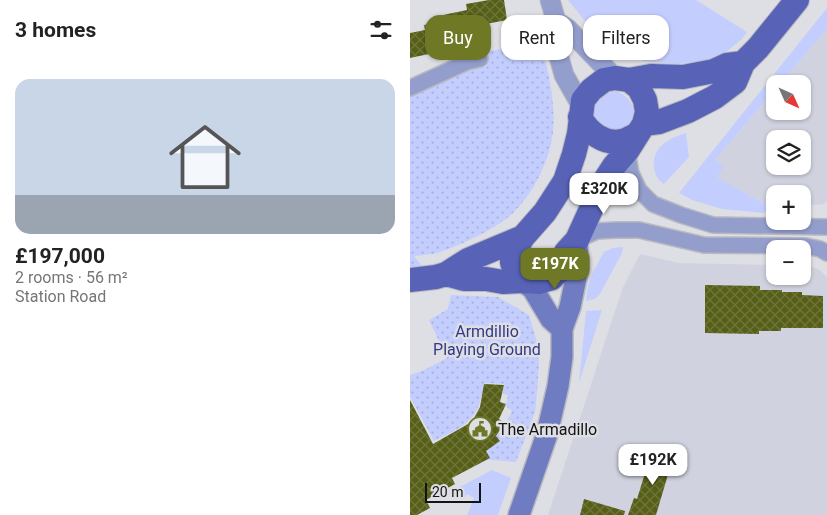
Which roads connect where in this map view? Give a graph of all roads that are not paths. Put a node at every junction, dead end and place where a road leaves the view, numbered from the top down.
1 (550, 0) edge
2 (797, 0) edge
3 (554, 15) edge
4 (573, 34) edge
5 (476, 60) edge
6 (560, 60) edge
7 (742, 63) junction
8 (622, 79) junction
9 (410, 88) edge
10 (581, 112) junction
11 (636, 136) junction
12 (827, 227) edge
13 (523, 237) junction
14 (577, 240) junction
15 (827, 253) edge
16 (446, 274) junction
17 (410, 280) edge
18 (523, 281) junction
19 (562, 329) junction
20 (519, 515) edge

1 - 3 street
2 - 7 main road
4 - 8 street
5 - 9 street
6 - 10 street
7 - 8 main road
7 - 11 main road
8 - 10 main road
8 - 11 main road
10 - 11 main road
10 - 13 main road
11 - 12 street
11 - 14 main road
13 - 16 main road
13 - 18 main road
14 - 15 street
14 - 18 main road
14 - 19 main road
16 - 17 main road
16 - 18 main road
18 - 19 main road
19 - 20 main road

